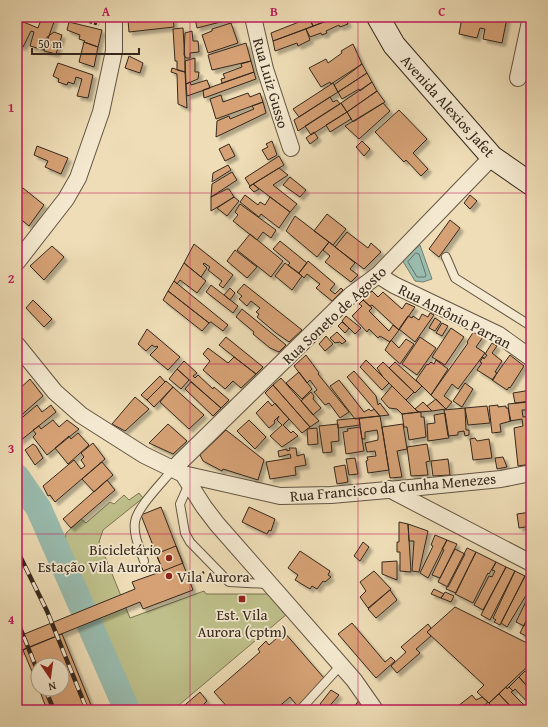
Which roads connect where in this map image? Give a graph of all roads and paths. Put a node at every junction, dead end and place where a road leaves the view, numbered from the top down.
1 (75, 17) edge
2 (253, 17) edge
3 (378, 17) edge
4 (531, 17) edge
5 (114, 24) edge
6 (518, 78) dead end
7 (290, 148) dead end
8 (492, 157) junction
9 (531, 184) edge
10 (446, 257) dead end
11 (17, 262) edge
12 (378, 275) junction
13 (531, 326) edge
14 (17, 345) edge
15 (531, 358) edge
16 (531, 473) edge
17 (182, 476) junction
18 (388, 489) junction
19 (144, 561) dead end
20 (531, 563) edge
21 (213, 566) junction
22 (190, 581) dead end
23 (270, 584) junction
24 (341, 665) junction
25 (300, 710) edge
26 (375, 710) edge

1 - 5 path
2 - 7 street, Rua Luiz Gusso
3 - 8 main road, Avenida Alexios Jafet
4 - 6 street
5 - 11 street
8 - 9 main road, Avenida Alexios Jafet
8 - 12 street, Rua Soneto de Agosto
10 - 13 lane
12 - 15 street, Rua Antônio Parran
12 - 17 street, Rua Soneto de Agosto
14 - 17 street, Rua Francisco da Cunha Menezes
16 - 18 street, Rua Francisco da Cunha Menezes
17 - 18 street, Rua Francisco da Cunha Menezes
17 - 19 lane
17 - 21 lane
17 - 23 street
18 - 20 street
21 - 22 path
21 - 23 lane
23 - 24 street
24 - 25 lane
24 - 26 street

